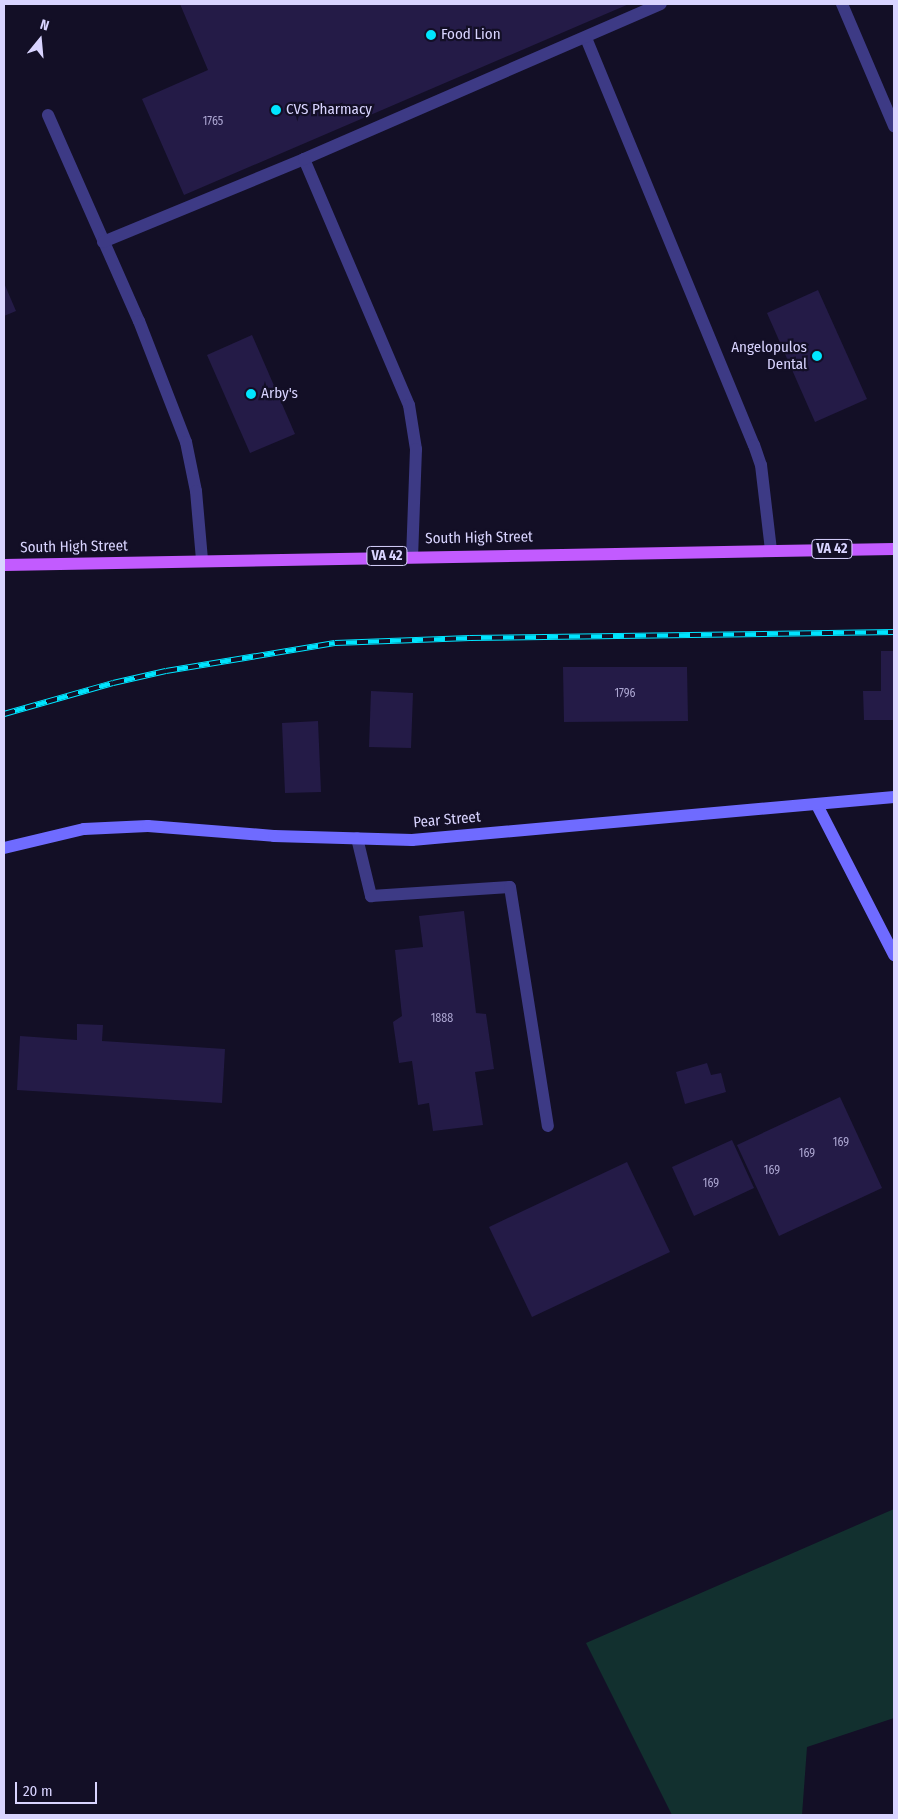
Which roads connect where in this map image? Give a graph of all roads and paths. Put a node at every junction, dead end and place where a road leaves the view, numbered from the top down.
1 (661, 4) edge
2 (842, 4) edge
3 (586, 38) junction
4 (48, 115) dead end
5 (894, 126) edge
6 (304, 159) junction
7 (104, 242) junction
8 (894, 549) edge
9 (771, 550) junction
10 (412, 556) junction
11 (202, 560) junction
12 (4, 565) edge
13 (894, 797) edge
14 (817, 805) junction
15 (357, 838) junction
16 (4, 848) edge
17 (894, 955) edge
18 (548, 1126) dead end

1 - 3 street
2 - 5 street
3 - 6 street
3 - 9 street
4 - 7 street
6 - 7 street
6 - 10 street
7 - 11 street
8 - 9 main road, South High Street / VA 42
9 - 10 main road, South High Street / VA 42
10 - 11 main road, South High Street / VA 42
11 - 12 main road, South High Street / VA 42
13 - 14 street, Pear Street
14 - 15 street, Pear Street
14 - 17 street
15 - 16 street, Pear Street
15 - 18 street

